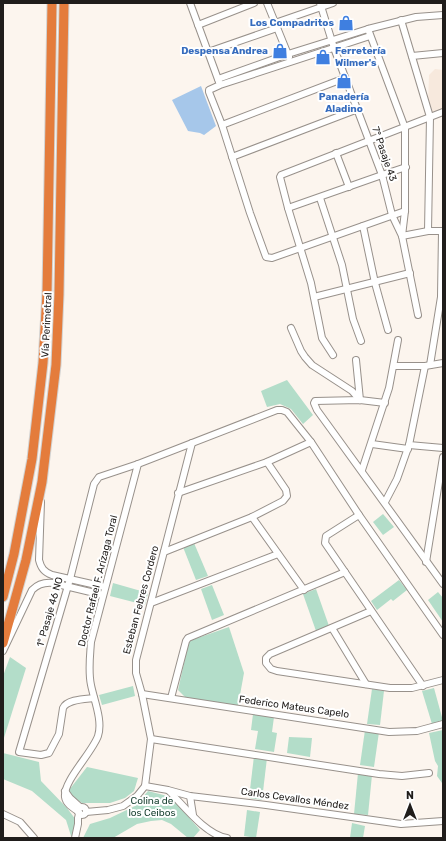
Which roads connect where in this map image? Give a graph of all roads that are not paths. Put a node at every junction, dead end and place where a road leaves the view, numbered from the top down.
1 (52, 3) edge
2 (64, 3) edge
3 (190, 3) edge
4 (254, 3) edge
5 (267, 3) edge
6 (333, 3) edge
7 (321, 5) edge
8 (443, 15) edge
9 (401, 20) junction
10 (198, 25) junction
11 (276, 25) junction
12 (368, 29) junction
13 (370, 36) junction
14 (332, 40) junction
15 (334, 48) junction
16 (208, 52) junction
17 (443, 53) edge
18 (288, 54) junction
19 (412, 56) junction
20 (291, 62) junction
21 (345, 78) junction
22 (218, 79) junction
23 (220, 85) junction
24 (358, 109) junction
25 (443, 112) edge
26 (430, 117) junction
27 (222, 124) junction
28 (405, 128) junction
29 (370, 140) junction
30 (336, 153) junction
31 (232, 157) junction
32 (406, 167) junction
33 (382, 175) junction
34 (350, 187) junction
35 (320, 198) junction
36 (288, 208) junction
37 (406, 211) junction
38 (392, 215) junction
39 (363, 226) junction
40 (428, 231) junction
41 (443, 231) edge
42 (402, 236) junction
43 (333, 237) junction
44 (300, 248) junction
45 (410, 273) junction
46 (375, 283) junction
47 (347, 289) junction
48 (314, 297) junction
49 (418, 315) dead end
50 (291, 328) dead end
51 (388, 330) dead end
52 (398, 340) dead end
53 (361, 341) dead end
54 (333, 355) dead end
55 (356, 360) dead end
56 (443, 363) edge
57 (394, 366) junction
58 (427, 366) junction
59 (360, 400) junction
60 (385, 403) junction
61 (310, 442) junction
62 (192, 443) junction
63 (372, 444) junction
64 (408, 447) junction
65 (443, 448) edge
66 (443, 457) edge
67 (267, 462) junction
68 (138, 464) junction
69 (362, 470) junction
70 (42, 482) junction
71 (178, 493) junction
72 (385, 502) junction
73 (359, 515) junction
74 (252, 517) junction
75 (164, 552) junction
76 (278, 554) junction
77 (426, 562) junction
78 (40, 565) junction
79 (345, 572) junction
80 (70, 579) junction
81 (443, 584) edge
82 (37, 585) junction
83 (68, 586) junction
84 (105, 587) junction
85 (304, 590) junction
86 (103, 595) junction
87 (3, 597) edge
88 (151, 603) junction
89 (371, 611) junction
90 (332, 628) junction
91 (443, 634) edge
92 (3, 642) edge
93 (3, 651) edge
94 (443, 680) edge
95 (366, 684) junction
96 (423, 686) junction
97 (142, 694) junction
98 (94, 698) junction
99 (171, 698) junction
100 (443, 724) edge
101 (152, 739) junction
102 (429, 773) dead end
103 (145, 786) junction
104 (168, 790) junction
105 (190, 796) junction
106 (82, 812) junction
107 (3, 814) edge
108 (194, 815) junction
109 (443, 821) edge
110 (34, 838) edge
111 (75, 838) edge
112 (228, 838) edge

1 - 87 highway, Vía Perimetral
2 - 70 highway, Vía Perimetral
3 - 10 street
4 - 10 street
5 - 11 street
6 - 7 street
7 - 11 street
7 - 14 street, 7° Pasaje 43
8 - 9 street
9 - 12 street
9 - 19 street
10 - 16 street
11 - 16 street
11 - 18 street
12 - 13 street
12 - 14 street
13 - 15 street
13 - 28 street
14 - 15 street, 7° Pasaje 43
14 - 18 street
15 - 20 street
15 - 21 street, 7° Pasaje 43
16 - 22 street
17 - 19 street
18 - 20 street
18 - 22 street
19 - 26 street
20 - 23 street
21 - 24 street, 7° Pasaje 43
21 - 27 street
22 - 23 street
23 - 27 street
24 - 29 street, 7° Pasaje 43
24 - 31 street
25 - 26 street
26 - 28 street
26 - 40 street
27 - 31 street
28 - 29 street
28 - 32 street
29 - 30 street
29 - 33 street, 7° Pasaje 43
30 - 34 street
30 - 36 street
31 - 44 street
32 - 33 street
32 - 37 street
33 - 34 street
33 - 38 street, 7° Pasaje 43
34 - 35 street
35 - 36 street
35 - 43 street
36 - 44 street
37 - 38 street
37 - 42 street
38 - 39 street
38 - 42 street, 7° Pasaje 43
39 - 43 street
39 - 46 street
40 - 41 street
40 - 42 street
41 - 58 street
42 - 45 street, 7° Pasaje 43
43 - 44 street
43 - 47 street
44 - 48 street
45 - 46 street
45 - 49 street, 7° Pasaje 43
46 - 47 street
46 - 51 street
47 - 48 street
47 - 53 street
48 - 54 street
50 - 59 street
52 - 57 street
55 - 59 street
56 - 58 street
57 - 58 street
57 - 60 street
58 - 64 street
59 - 60 street
59 - 69 street
60 - 63 street
61 - 62 street
61 - 67 street
61 - 73 street
62 - 68 street
62 - 71 street, Esteban Febres Cordero
63 - 64 street
63 - 69 street
64 - 65 street
64 - 72 street
66 - 77 street
67 - 71 street
67 - 74 street
68 - 80 street, 1° Pasaje 46 NO
68 - 84 street, Doctor Rafael F. Arízaga Toral
69 - 72 street
70 - 78 street
70 - 92 highway, Vía Perimetral
71 - 75 street, Esteban Febres Cordero
72 - 77 street
73 - 79 street
73 - 91 street
74 - 75 street
74 - 76 street
75 - 88 street, Esteban Febres Cordero
76 - 85 street
76 - 88 street
77 - 81 street
78 - 80 street
78 - 82 street
79 - 85 street
79 - 89 street
80 - 83 street, 1° Pasaje 46 NO
80 - 84 street
82 - 83 street
82 - 93 street
83 - 86 street
83 - 98 street, 1° Pasaje 46 NO
84 - 86 street, Doctor Rafael F. Arízaga Toral
85 - 99 street
86 - 98 street, Doctor Rafael F. Arízaga Toral
88 - 97 street, Esteban Febres Cordero
89 - 90 street
89 - 96 street
90 - 95 street
90 - 95 street
94 - 96 street
95 - 96 street
97 - 99 street, Federico Mateus Capelo
97 - 101 street, Esteban Febres Cordero
98 - 106 street, Doctor Rafael F. Arízaga Toral
99 - 100 street, Federico Mateus Capelo
101 - 102 street
101 - 103 street, Esteban Febres Cordero
103 - 104 street, Carlos Cevallos Méndez
103 - 106 street
104 - 105 street, Carlos Cevallos Méndez
104 - 108 street
105 - 108 street
105 - 109 street, Carlos Cevallos Méndez
106 - 111 street
107 - 110 street
108 - 112 street

